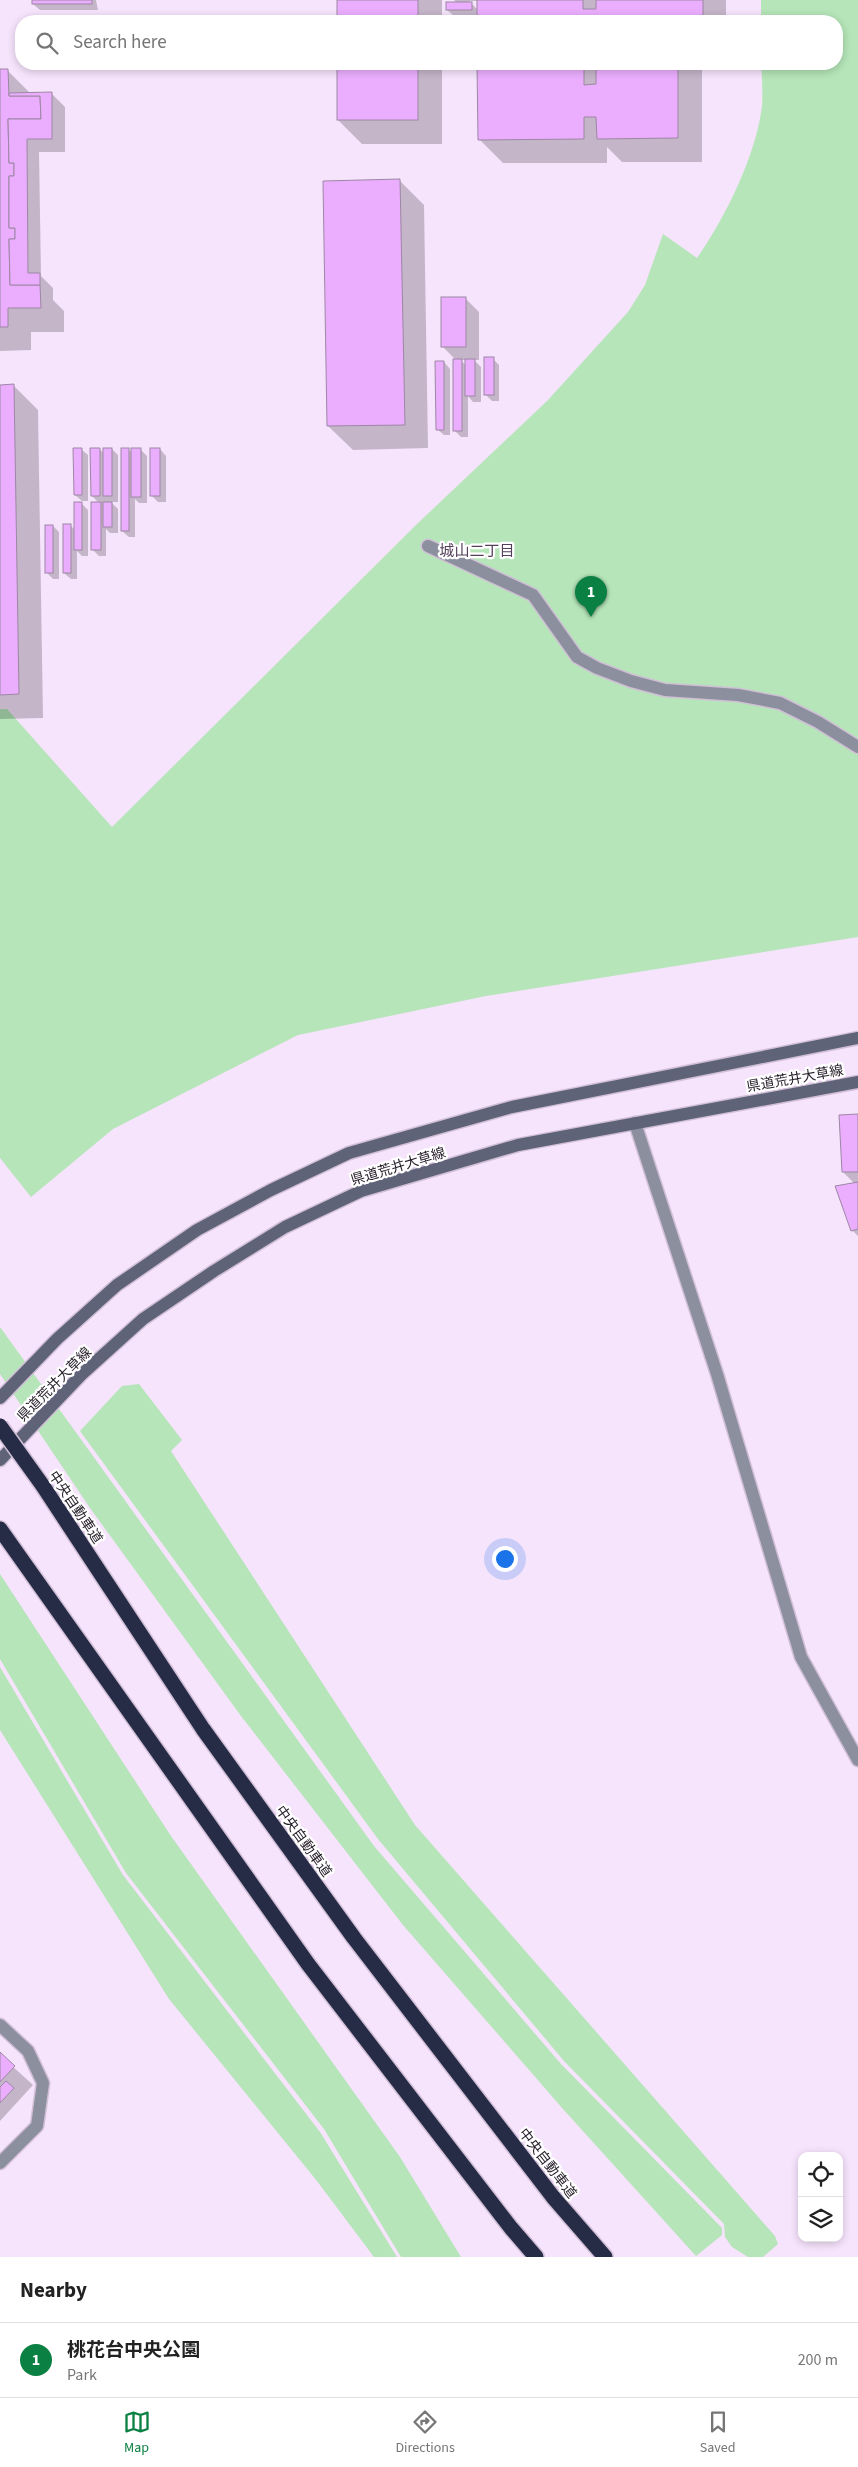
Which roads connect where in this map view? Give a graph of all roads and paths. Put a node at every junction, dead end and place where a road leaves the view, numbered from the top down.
1 (428, 546) dead end
2 (858, 747) edge
3 (858, 1038) edge
4 (858, 1082) edge
5 (635, 1123) junction
6 (0, 1398) edge
7 (0, 1426) edge
8 (0, 1460) edge
9 (0, 1529) edge
10 (858, 1760) edge
11 (0, 2024) edge
12 (0, 2163) edge
13 (536, 2257) edge
14 (605, 2257) edge

1 - 2 street
3 - 6 main road, 県道荒井大草線
4 - 5 main road, 県道荒井大草線
5 - 8 main road, 県道荒井大草線
5 - 10 street
7 - 14 highway, 中央自動車道, bridge
9 - 13 highway
11 - 12 street

